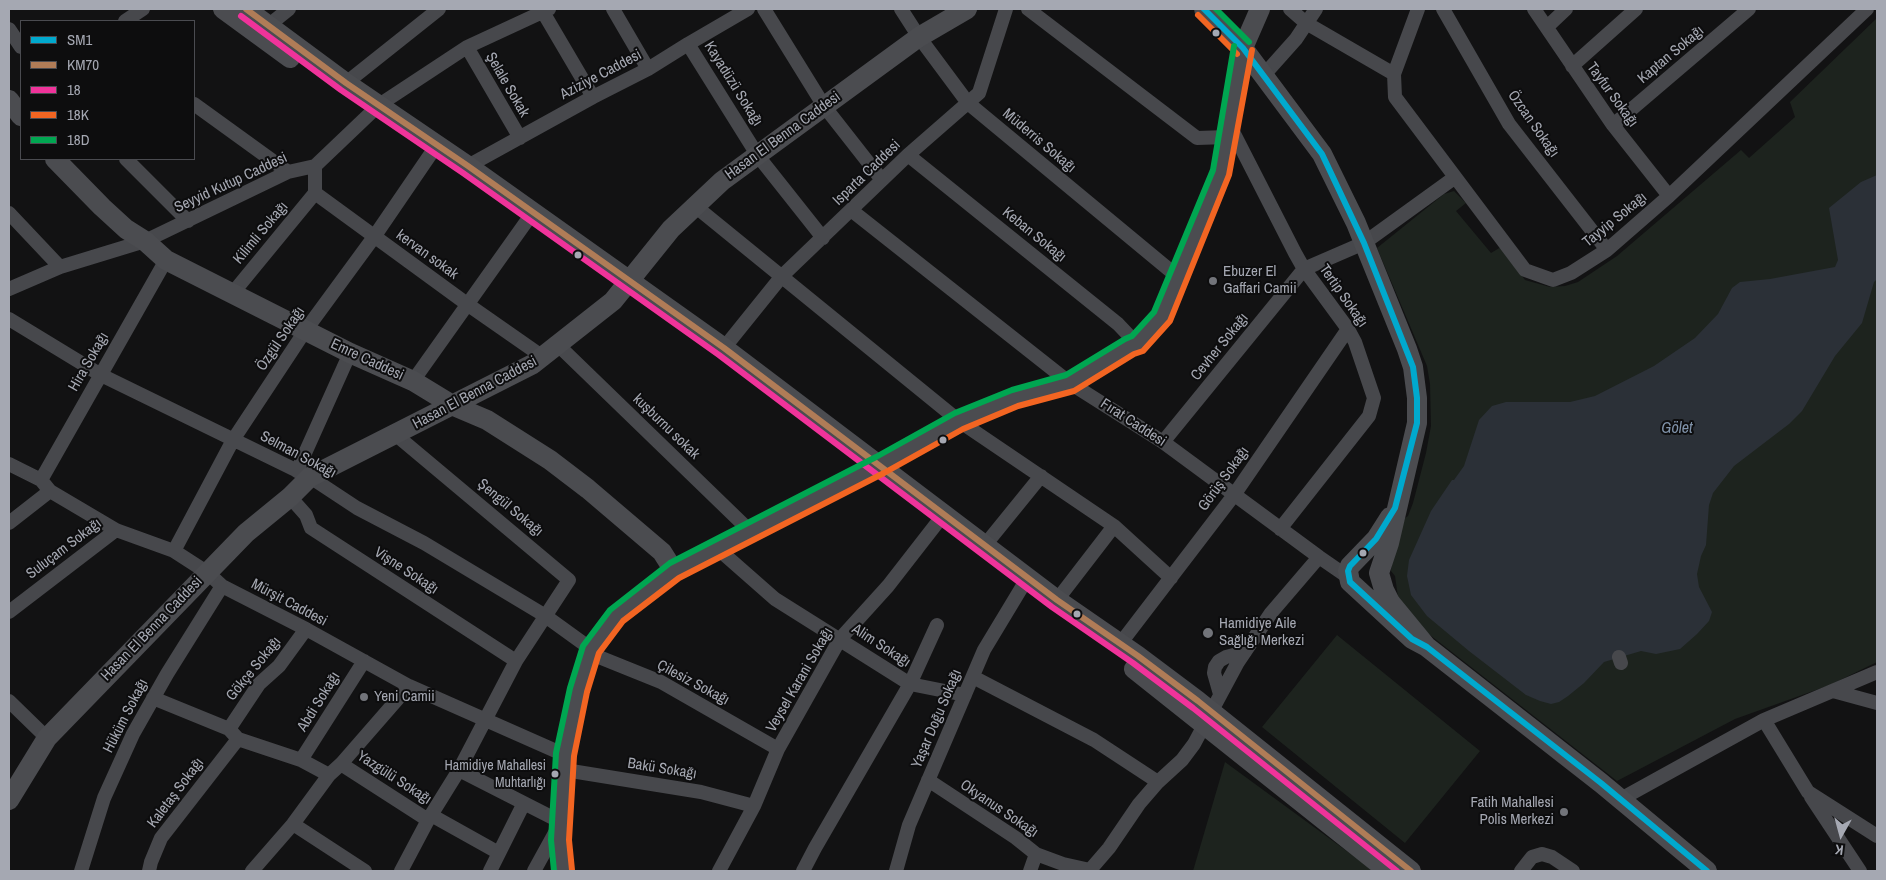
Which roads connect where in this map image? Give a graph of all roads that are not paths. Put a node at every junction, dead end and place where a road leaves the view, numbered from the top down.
1 (143, 9) edge
2 (223, 9) edge
3 (246, 9) edge
4 (289, 9) edge
5 (439, 9) edge
6 (613, 9) edge
7 (748, 9) edge
8 (764, 9) edge
9 (901, 9) edge
10 (968, 9) edge
11 (1006, 9) edge
12 (1028, 9) edge
13 (1204, 9) edge
14 (1260, 9) edge
15 (1290, 9) edge
16 (1316, 9) edge
17 (1418, 9) edge
18 (1443, 9) edge
19 (1534, 9) edge
20 (1566, 9) edge
21 (1636, 9) edge
22 (1867, 9) edge
23 (546, 10) edge
24 (1740, 12) edge
25 (126, 20) edge
26 (1306, 23) junction
27 (269, 25) junction
28 (1547, 27) junction
29 (9, 29) edge
30 (919, 37) junction
31 (688, 44) junction
32 (20, 46) edge
33 (467, 47) junction
34 (1243, 48) junction
35 (1572, 66) junction
36 (648, 69) junction
37 (1394, 74) junction
38 (1263, 76) junction
39 (346, 82) junction
40 (593, 97) junction
41 (9, 100) edge
42 (968, 103) junction
43 (195, 105) edge
44 (824, 106) junction
45 (375, 109) junction
46 (20, 115) edge
47 (1613, 125) junction
48 (1228, 131) junction
49 (520, 138) junction
50 (908, 154) junction
51 (430, 155) junction
52 (758, 156) junction
53 (57, 160) edge
54 (127, 160) edge
55 (314, 166) junction
56 (468, 166) junction
57 (288, 172) junction
58 (1454, 178) junction
59 (882, 180) junction
60 (315, 193) junction
61 (1669, 196) junction
62 (695, 206) junction
63 (852, 210) junction
64 (9, 213) edge
65 (188, 220) junction
66 (526, 222) junction
67 (374, 237) junction
68 (823, 238) junction
69 (145, 241) junction
70 (1364, 242) junction
71 (1608, 250) junction
72 (166, 260) junction
73 (60, 267) junction
74 (1304, 269) junction
75 (782, 276) junction
76 (1178, 277) junction
77 (626, 286) junction
78 (9, 290) edge
79 (232, 294) junction
80 (467, 304) junction
81 (9, 319) edge
82 (1348, 330) junction
83 (305, 331) junction
84 (1137, 344) junction
85 (724, 348) junction
86 (551, 351) junction
87 (350, 353) junction
88 (101, 375) junction
89 (413, 381) junction
90 (1070, 383) junction
91 (454, 406) junction
92 (959, 420) junction
93 (396, 435) junction
94 (233, 440) junction
95 (1163, 442) junction
96 (9, 464) edge
97 (874, 468) junction
98 (304, 474) junction
99 (1041, 476) junction
100 (41, 480) junction
101 (50, 491) junction
102 (1234, 495) junction
103 (290, 497) junction
104 (1396, 508) junction
105 (9, 523) edge
106 (937, 523) junction
107 (1114, 526) junction
108 (1280, 528) junction
109 (116, 530) junction
110 (750, 531) junction
111 (985, 545) junction
112 (717, 548) junction
113 (174, 551) junction
114 (1319, 558) junction
115 (674, 571) junction
116 (1379, 573) junction
117 (1352, 575) junction
118 (1171, 578) junction
119 (215, 579) junction
120 (1022, 587) junction
121 (1057, 600) junction
122 (9, 612) edge
123 (544, 616) junction
124 (937, 625) dead end
125 (306, 629) junction
126 (840, 639) junction
127 (1120, 644) junction
128 (1427, 647) junction
129 (590, 651) junction
130 (364, 661) junction
131 (516, 661) junction
132 (1877, 672) edge
133 (972, 677) junction
134 (1156, 678) junction
135 (910, 684) junction
136 (408, 686) junction
137 (1833, 691) junction
138 (965, 695) junction
139 (153, 698) junction
140 (9, 701) edge
141 (1877, 702) edge
142 (484, 720) junction
143 (1764, 720) junction
144 (233, 734) junction
145 (48, 738) junction
146 (778, 749) junction
147 (301, 760) junction
148 (565, 762) junction
149 (342, 764) junction
150 (459, 770) junction
151 (329, 775) junction
152 (928, 780) junction
153 (1158, 782) junction
154 (1808, 792) junction
155 (1621, 799) junction
156 (9, 800) edge
157 (524, 803) junction
158 (754, 806) junction
159 (430, 817) junction
160 (562, 822) junction
161 (293, 824) junction
162 (1877, 836) edge
163 (499, 853) junction
164 (1036, 854) junction
165 (80, 871) edge
166 (149, 871) edge
167 (252, 871) edge
168 (365, 871) edge
169 (401, 871) edge
170 (490, 871) edge
171 (534, 871) edge
172 (562, 871) edge
173 (719, 871) edge
174 (803, 871) edge
175 (896, 871) edge
176 (1030, 871) edge
177 (1388, 871) edge
178 (1411, 871) edge
179 (1521, 871) edge
180 (1573, 871) edge
181 (1707, 871) edge
182 (1860, 871) edge

1 - 25 street
2 - 45 street
3 - 27 street
4 - 27 street
5 - 39 street
6 - 36 street
7 - 31 street, Aziziye Caddesi
8 - 44 street
9 - 30 street, Müderris Sokağı
10 - 30 street, Hasan El Benna Caddesi
11 - 42 street, Isparta Caddesi
12 - 48 street
13 - 34 street
14 - 34 street
15 - 26 street
16 - 26 street
17 - 37 street
18 - 71 street, Özcan Sokağı
19 - 28 street, Tayfur Sokağı
20 - 28 street
21 - 35 street
22 - 61 street, Tayyip Sokağı
23 - 33 street
23 - 40 street
24 - 47 street, Kaptan Sokağı
26 - 37 street
26 - 38 street
27 - 39 street
28 - 35 street, Tayfur Sokağı
29 - 32 street
30 - 42 street, Müderris Sokağı
30 - 44 street, Hasan El Benna Caddesi
31 - 36 street, Aziziye Caddesi
31 - 52 street, Kayadüzü Sokağı
33 - 45 street
33 - 49 street, Şelale Sokak
34 - 38 street
34 - 48 street
35 - 47 street, Tayfur Sokağı
36 - 40 street, Aziziye Caddesi
37 - 58 street, Tayyip Sokağı
38 - 70 street
39 - 45 street
40 - 49 street, Aziziye Caddesi
41 - 46 street
42 - 50 street, Isparta Caddesi
42 - 76 street, Müderris Sokağı
43 - 57 street
44 - 52 street, Hasan El Benna Caddesi
44 - 59 street
45 - 51 street
45 - 55 street
45 - 56 street
47 - 61 street, Tayfur Sokağı
48 - 74 street, Tertip Sokağı
48 - 76 street
49 - 56 street, Aziziye Caddesi
50 - 59 street, Isparta Caddesi
50 - 84 street, Keban Sokağı
51 - 66 street
51 - 67 street, Özgül Sokağı
52 - 62 street, Hasan El Benna Caddesi
52 - 68 street, Kayadüzü Sokağı
53 - 69 street, Emre Caddesi
54 - 65 street
55 - 57 street, Seyyid Kutup Caddesi
55 - 60 street
56 - 77 street
57 - 65 street, Seyyid Kutup Caddesi
58 - 70 street, Cevher Sokağı
58 - 71 street, Tayyip Sokağı
59 - 63 street, Isparta Caddesi
60 - 67 street, kervan sokak
60 - 79 street, Kilimli Sokağı
61 - 71 street, Tayyip Sokağı
62 - 75 street
62 - 77 street, Hasan El Benna Caddesi
63 - 68 street, Isparta Caddesi
63 - 90 street, Fırat Caddesi
64 - 73 street
65 - 69 street, Seyyid Kutup Caddesi
66 - 77 street
66 - 80 street
67 - 80 street, kervan sokak
67 - 83 street, Özgül Sokağı
68 - 75 street, Isparta Caddesi
69 - 72 street, Emre Caddesi
69 - 73 street, Seyyid Kutup Caddesi
70 - 74 street, Cevher Sokağı
70 - 104 street
72 - 79 street, Emre Caddesi
72 - 88 street, Hira Sokağı
73 - 78 street, Seyyid Kutup Caddesi
74 - 82 street, Tertip Sokağı
74 - 95 street, Cevher Sokağı
75 - 85 street, Isparta Caddesi
75 - 92 street
76 - 84 street
77 - 85 street
77 - 86 street, Hasan El Benna Caddesi
77 - 97 street
79 - 83 street, Emre Caddesi
80 - 86 street, kervan sokak
80 - 89 street
81 - 88 street, Selman Sokağı
82 - 102 street, Görüş Sokağı
82 - 108 street, Tertip Sokağı
83 - 87 street, Emre Caddesi
83 - 94 street, Özgül Sokağı
84 - 90 street
85 - 97 street
86 - 91 street, Hasan El Benna Caddesi
86 - 110 street, kuşburnu sokak
87 - 89 street, Emre Caddesi
87 - 98 street
88 - 94 street, Selman Sokağı
88 - 100 street, Hira Sokağı
89 - 91 street, Emre Caddesi
90 - 92 street
90 - 95 street, Fırat Caddesi
91 - 93 street, Hasan El Benna Caddesi
91 - 115 street, Emre Caddesi
92 - 97 street
92 - 99 street
93 - 98 street, Hasan El Benna Caddesi
93 - 123 street, Şengül Sokağı
94 - 98 street, Selman Sokağı
94 - 113 street, Özgül Sokağı
95 - 102 street, Fırat Caddesi
96 - 100 street, Mürşit Caddesi
97 - 106 street
97 - 110 street
97 - 111 street
98 - 103 street, Hasan El Benna Caddesi
98 - 123 street, Selman Sokağı
99 - 107 street
99 - 111 street
100 - 101 street, Mürşit Caddesi
101 - 105 street
101 - 109 street, Mürşit Caddesi
102 - 108 street, Fırat Caddesi
102 - 118 street, Görüş Sokağı
103 - 119 street, Hasan El Benna Caddesi
103 - 131 street, Vişne Sokağı
104 - 116 street
104 - 117 street
106 - 120 street
106 - 126 street, Veysel Karani Sokağı
107 - 118 street
107 - 121 street
108 - 114 street, Fırat Caddesi
109 - 113 street, Mürşit Caddesi
109 - 122 street, Suluçam Sokağı
110 - 112 street
111 - 121 street
112 - 115 street
112 - 126 street, Alim Sokağı
113 - 119 street, Mürşit Caddesi
114 - 117 street, Fırat Caddesi
114 - 153 street
115 - 129 street
116 - 117 street
116 - 128 street
117 - 128 street
118 - 127 street, Görüş Sokağı
119 - 125 street, Mürşit Caddesi
119 - 139 street, Hüküm Sokağı
119 - 145 street, Hasan El Benna Caddesi
120 - 133 street, Yaşar Doğu Sokağı
120 - 134 street
121 - 127 street
123 - 129 street, Selman Sokağı
123 - 131 street
124 - 135 street
125 - 130 street, Mürşit Caddesi
125 - 144 street, Gökçe Sokağı
126 - 135 street, Alim Sokağı
126 - 146 street, Veysel Karani Sokağı
127 - 134 street
128 - 155 street
129 - 146 street, Çilesiz Sokağı
129 - 148 street
130 - 136 street, Mürşit Caddesi
130 - 147 street, Abdi Sokağı
131 - 142 street
132 - 137 street
133 - 138 street, Yaşar Doğu Sokağı
133 - 153 street
134 - 177 street
134 - 178 street
135 - 138 street, Alim Sokağı
135 - 174 street
136 - 142 street, Mürşit Caddesi
136 - 149 street
137 - 141 street
137 - 143 street
138 - 152 street, Yaşar Doğu Sokağı
139 - 144 street
139 - 165 street, Hüküm Sokağı
140 - 145 street
142 - 148 street, Mürşit Caddesi
142 - 150 street
143 - 154 street
143 - 155 street
144 - 147 street
144 - 166 street, Kaletaş Sokağı
145 - 156 street, Hasan El Benna Caddesi
146 - 158 street, Veysel Karani Sokağı
147 - 151 street
148 - 158 street, Bakü Sokağı
148 - 160 street
149 - 151 street
149 - 159 street, Yazgülü Sokağı
150 - 157 street
150 - 159 street
151 - 161 street
152 - 164 street, Okyanus Sokağı
152 - 175 street, Yaşar Doğu Sokağı
153 - 164 street
154 - 162 street
154 - 182 street
155 - 181 street
157 - 160 street
157 - 163 street
158 - 173 street, Veysel Karani Sokağı
159 - 163 street, Yazgülü Sokağı
159 - 169 street
160 - 171 street
160 - 172 street
161 - 167 street
161 - 168 street
163 - 170 street
164 - 176 street, Okyanus Sokağı
179 - 180 street

